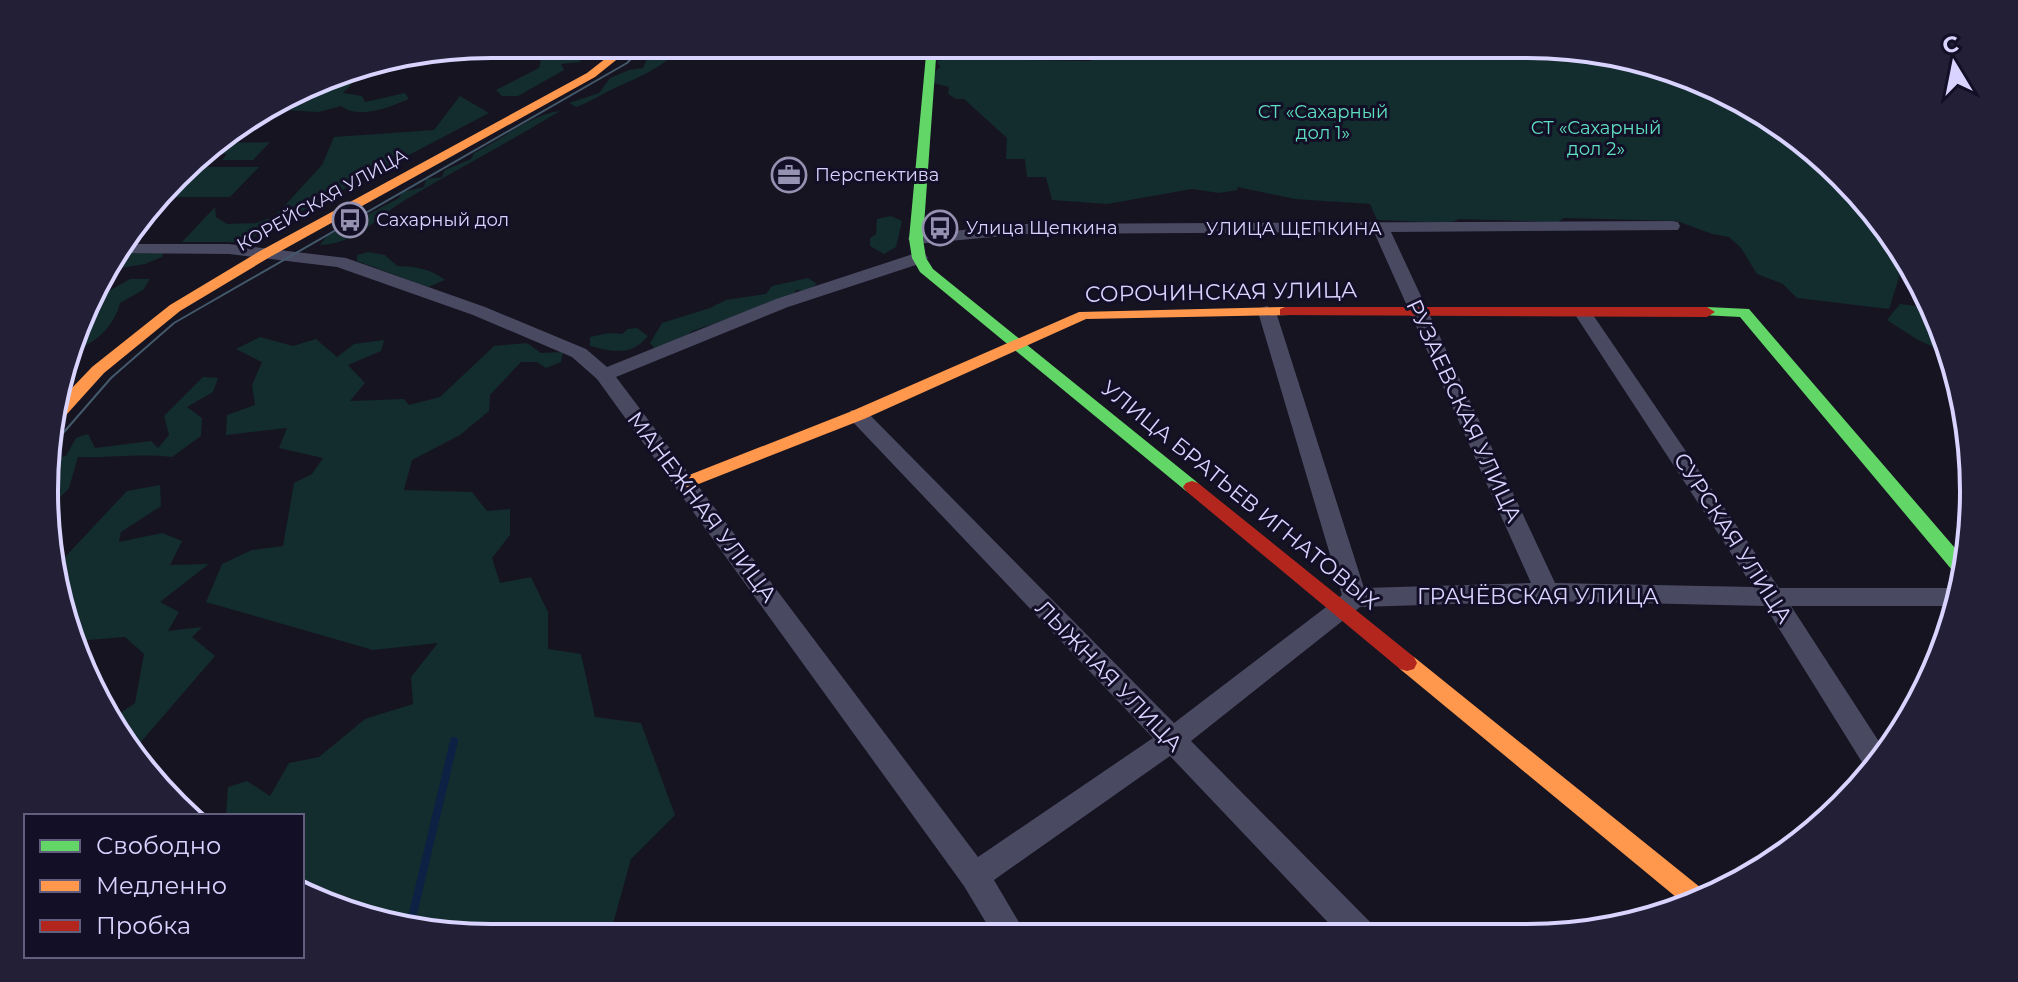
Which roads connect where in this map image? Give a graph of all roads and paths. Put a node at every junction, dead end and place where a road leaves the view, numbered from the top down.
1 (613, 58) edge
2 (931, 58) edge
3 (1672, 226) dead end
4 (1381, 229) junction
5 (132, 249) edge
6 (918, 249) junction
7 (265, 254) junction
8 (1267, 312) junction
9 (1583, 313) junction
10 (1419, 314) junction
11 (1014, 344) junction
12 (604, 375) junction
13 (67, 404) edge
14 (858, 415) junction
15 (685, 483) junction
16 (1954, 559) edge
17 (1547, 592) junction
18 (1772, 597) junction
19 (1946, 597) edge
20 (1348, 603) junction
21 (1171, 741) junction
22 (1872, 754) edge
23 (975, 876) junction
24 (1690, 892) edge
25 (1004, 924) edge
26 (1350, 924) edge

1 - 7 street, КОРЕЙСКАЯ УЛИЦА
2 - 6 street
3 - 4 street, УЛИЦА ЩЕПКИНА
4 - 6 street, УЛИЦА ЩЕПКИНА
4 - 10 street, РУЗАЕВСКАЯ УЛИЦА
5 - 7 street, МАНЕЖНАЯ УЛИЦА
6 - 11 street, УЛИЦА БРАТЬЕВ ИГНАТОВЫХ
6 - 12 street, УЛИЦА ЩЕПКИНА
7 - 12 street, МАНЕЖНАЯ УЛИЦА
7 - 13 street, КОРЕЙСКАЯ УЛИЦА
8 - 10 street, СОРОЧИНСКАЯ УЛИЦА
8 - 11 street, СОРОЧИНСКАЯ УЛИЦА
8 - 20 street
9 - 10 street, СОРОЧИНСКАЯ УЛИЦА
9 - 16 street, СОРОЧИНСКАЯ УЛИЦА
9 - 18 street, СУРСКАЯ УЛИЦА
10 - 17 street, РУЗАЕВСКАЯ УЛИЦА
11 - 14 street, СОРОЧИНСКАЯ УЛИЦА
11 - 20 street, УЛИЦА БРАТЬЕВ ИГНАТОВЫХ
12 - 15 street, МАНЕЖНАЯ УЛИЦА
14 - 15 street, СОРОЧИНСКАЯ УЛИЦА
14 - 21 street, ЛЫЖНАЯ УЛИЦА
15 - 23 street, МАНЕЖНАЯ УЛИЦА
17 - 18 street, ГРАЧЁВСКАЯ УЛИЦА
17 - 20 street, ГРАЧЁВСКАЯ УЛИЦА
18 - 19 street, ГРАЧЁВСКАЯ УЛИЦА
18 - 22 street, СУРСКАЯ УЛИЦА
20 - 21 street
20 - 24 street, УЛИЦА БРАТЬЕВ ИГНАТОВЫХ
21 - 23 street
21 - 26 street, ЛЫЖНАЯ УЛИЦА
23 - 25 street, МАНЕЖНАЯ УЛИЦА

